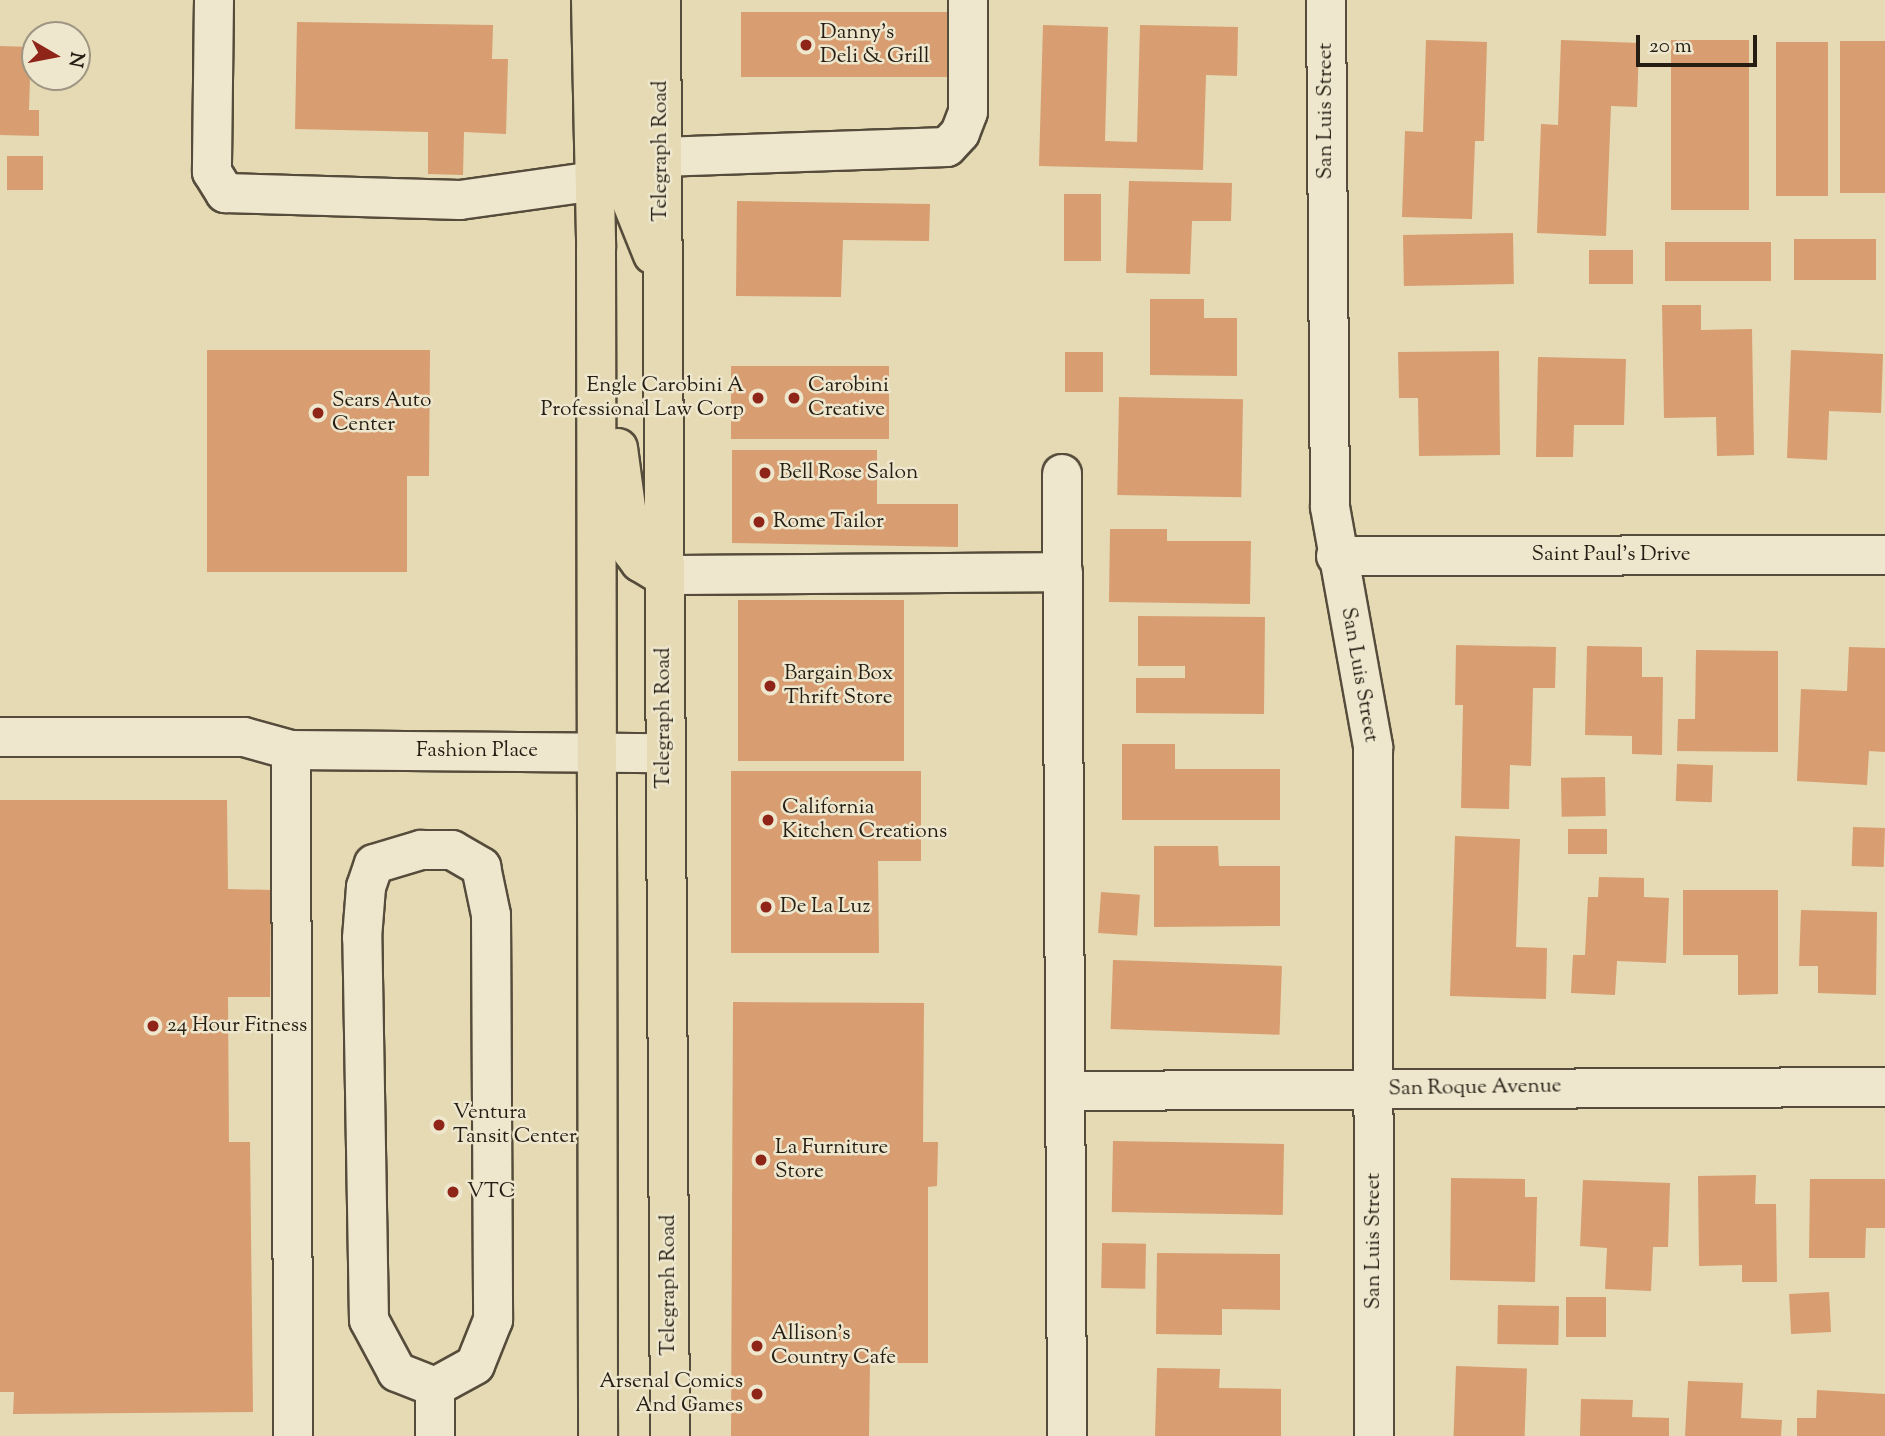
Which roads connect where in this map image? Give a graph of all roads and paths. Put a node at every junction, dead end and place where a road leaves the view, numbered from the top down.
1 (214, 0) edge
2 (590, 0) edge
3 (626, 0) edge
4 (661, 0) edge
5 (968, 0) edge
6 (1325, 0) edge
7 (661, 156) junction
8 (595, 181) junction
9 (661, 277) junction
10 (597, 393) junction
11 (1062, 474) dead end
12 (1885, 555) edge
13 (1336, 556) junction
14 (1063, 572) junction
15 (663, 575) junction
16 (0, 737) edge
17 (291, 750) junction
18 (598, 752) junction
19 (664, 753) junction
20 (1885, 1087) edge
21 (1375, 1089) junction
22 (1065, 1091) junction
23 (435, 1387) junction
24 (293, 1436) edge
25 (435, 1436) edge
26 (598, 1436) edge
27 (670, 1436) edge
28 (1067, 1436) edge
29 (1374, 1436) edge

1 - 8 street
2 - 8 main road
3 - 9 main road
4 - 7 main road, Telegraph Road
5 - 7 street
6 - 13 street, San Luis Street
7 - 9 main road, Telegraph Road
8 - 10 main road
9 - 15 main road, Telegraph Road
10 - 15 main road
10 - 18 main road
11 - 14 street
12 - 13 street, Saint Paul's Drive
13 - 21 street, San Luis Street
14 - 15 street
14 - 22 street
15 - 19 main road, Telegraph Road
16 - 17 street, Fashion Place
17 - 18 street, Fashion Place
17 - 24 street
18 - 19 street, Fashion Place
18 - 26 main road
19 - 27 main road, Telegraph Road
20 - 21 street, San Roque Avenue
21 - 22 street, San Roque Avenue
21 - 29 street, San Luis Street
22 - 28 street
23 - 23 street
23 - 25 street

